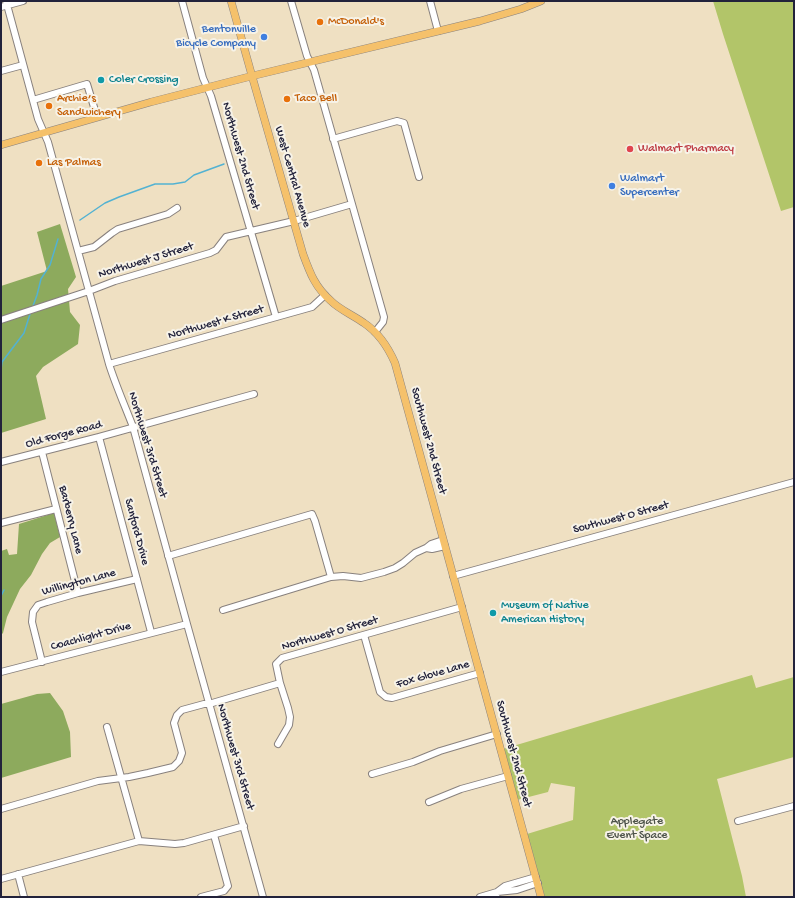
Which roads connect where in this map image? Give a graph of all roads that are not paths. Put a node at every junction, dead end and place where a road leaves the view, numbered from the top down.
1 (23, 1) edge
2 (182, 1) edge
3 (231, 1) edge
4 (291, 1) edge
5 (430, 1) edge
6 (541, 1) edge
7 (4, 5) edge
8 (438, 31) junction
9 (310, 62) junction
10 (23, 65) junction
11 (1, 71) edge
12 (252, 76) junction
13 (207, 87) junction
14 (33, 100) junction
15 (97, 117) junction
16 (44, 133) junction
17 (333, 139) junction
18 (1, 145) edge
19 (419, 177) dead end
20 (352, 204) junction
21 (177, 208) dead end
22 (294, 221) junction
23 (250, 231) junction
24 (78, 251) junction
25 (89, 291) junction
26 (325, 295) junction
27 (276, 317) junction
28 (1, 320) edge
29 (375, 332) junction
30 (109, 364) junction
31 (254, 394) dead end
32 (133, 427) junction
33 (99, 437) junction
34 (42, 452) junction
35 (1, 462) edge
36 (794, 482) edge
37 (56, 509) junction
38 (1, 523) edge
39 (444, 543) junction
40 (168, 556) junction
41 (453, 576) junction
42 (331, 577) junction
43 (137, 579) junction
44 (78, 593) junction
45 (462, 607) junction
46 (223, 610) dead end
47 (186, 624) junction
48 (151, 632) junction
49 (364, 635) junction
50 (42, 662) junction
51 (1, 672) edge
52 (480, 673) junction
53 (280, 683) junction
54 (209, 704) junction
55 (107, 727) dead end
56 (497, 734) junction
57 (278, 744) dead end
58 (372, 774) dead end
59 (508, 776) junction
60 (121, 778) junction
61 (428, 802) dead end
62 (794, 806) edge
63 (1, 808) edge
64 (738, 821) dead end
65 (244, 826) junction
66 (214, 835) junction
67 (139, 841) junction
68 (18, 874) junction
69 (1, 879) edge
70 (537, 880) junction
71 (496, 894) edge
72 (24, 897) edge
73 (201, 897) edge
74 (263, 897) edge
75 (480, 897) edge
76 (541, 897) edge

1 - 7 street
2 - 13 street, Northwest 2nd Street
3 - 12 main road, West Central Avenue
4 - 9 street
5 - 8 street
6 - 8 main road
7 - 10 street, Northwest 3rd Street
8 - 9 main road
9 - 12 main road
9 - 17 street
10 - 11 street
10 - 14 street, Northwest 3rd Street
12 - 13 main road
12 - 22 main road, West Central Avenue
13 - 15 main road
13 - 23 street, Northwest 2nd Street
14 - 15 street
14 - 16 street, Northwest 3rd Street
15 - 16 main road
16 - 18 main road
16 - 24 street, Northwest 3rd Street
17 - 19 street
17 - 20 street
20 - 22 street, Northwest J Street
20 - 29 street
21 - 24 street
22 - 23 street, Northwest J Street
22 - 26 main road, West Central Avenue
23 - 25 street, Northwest J Street
23 - 27 street, Northwest 2nd Street
24 - 25 street, Northwest 3rd Street
25 - 28 street, Northwest J Street
25 - 30 street, Northwest 3rd Street
26 - 27 street, Northwest K Street
26 - 29 main road, West Central Avenue
27 - 30 street, Northwest K Street
29 - 39 main road, Southwest 2nd Street
30 - 32 street, Northwest 3rd Street
31 - 32 street, Old Forge Road
32 - 33 street, Old Forge Road
32 - 40 street, Northwest 3rd Street
33 - 34 street, Old Forge Road
33 - 43 street, Sanford Drive
34 - 35 street, Old Forge Road
34 - 37 street, Barberry Lane
36 - 41 street, Southwest O Street
37 - 38 street
37 - 44 street, Barberry Lane
39 - 41 main road, Southwest 2nd Street
39 - 42 street
40 - 42 street
40 - 47 street, Northwest 3rd Street
41 - 45 main road, Southwest 2nd Street
42 - 46 street
43 - 44 street, Willington Lane
43 - 48 street, Sanford Drive
44 - 50 street, Willington Lane
45 - 49 street, Northwest O Street
45 - 52 main road, Southwest 2nd Street
47 - 48 street, Coachlight Drive
47 - 54 street, Northwest 3rd Street
48 - 50 street, Coachlight Drive
49 - 52 street, Fox Glove Lane
49 - 53 street, Northwest O Street
50 - 51 street, Coachlight Drive
52 - 56 main road, Southwest 2nd Street
53 - 54 street
53 - 57 street
54 - 60 street
54 - 65 street, Northwest 3rd Street
55 - 60 street
56 - 58 street
56 - 59 main road, Southwest 2nd Street
59 - 61 street
59 - 70 main road, Southwest 2nd Street
60 - 63 street
60 - 67 street
62 - 64 street
65 - 66 street
65 - 74 street, Northwest 3rd Street
66 - 67 street
66 - 73 street
67 - 68 street
68 - 69 street
68 - 72 street
70 - 71 street
70 - 76 main road, Southwest 2nd Street
71 - 75 street

